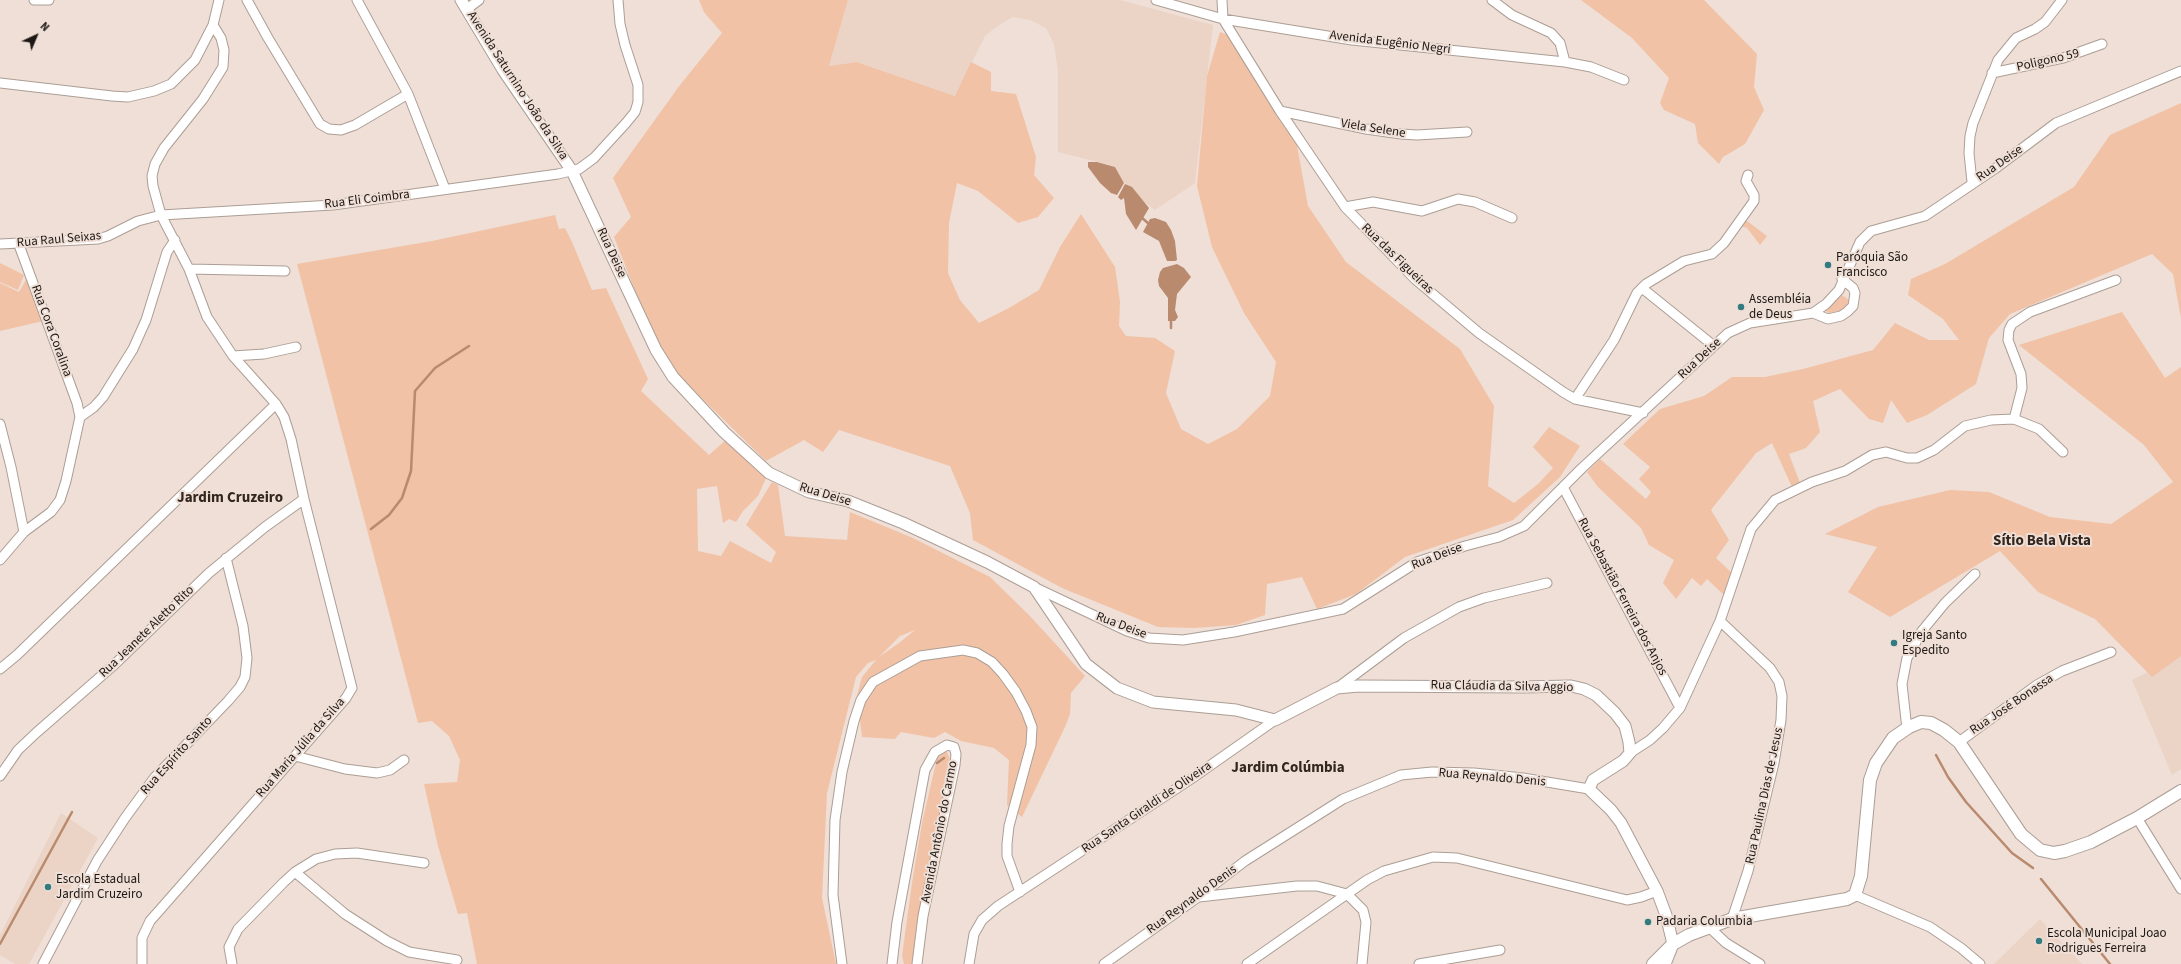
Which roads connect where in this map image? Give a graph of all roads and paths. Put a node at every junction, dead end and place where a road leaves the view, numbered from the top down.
1 (34, 0) edge
2 (49, 0) edge
3 (219, 0) edge
4 (247, 0) edge
5 (357, 0) edge
6 (479, 0) edge
7 (618, 0) edge
8 (1156, 0) edge
9 (1222, 0) edge
10 (1492, 0) edge
11 (2062, 0) edge
12 (464, 5) edge
13 (1223, 19) junction
14 (214, 25) junction
15 (2102, 44) dead end
16 (1565, 62) junction
17 (2181, 71) edge
18 (1992, 73) junction
19 (1624, 80) dead end
20 (0, 83) edge
21 (408, 94) junction
22 (1280, 111) junction
23 (1467, 132) dead end
24 (572, 171) junction
25 (1748, 175) dead end
26 (1972, 182) junction
27 (445, 189) junction
28 (1345, 207) junction
29 (161, 215) junction
30 (1512, 218) dead end
31 (175, 240) junction
32 (0, 244) edge
33 (19, 245) junction
34 (189, 269) junction
35 (284, 271) dead end
36 (1842, 279) junction
37 (2116, 280) dead end
38 (1642, 288) junction
39 (1813, 313) junction
40 (1714, 346) junction
41 (296, 348) dead end
42 (233, 356) junction
43 (1575, 399) junction
44 (276, 404) junction
45 (1643, 413) junction
46 (80, 417) junction
47 (2014, 419) junction
48 (0, 424) edge
49 (2063, 452) dead end
50 (1563, 487) junction
51 (304, 498) junction
52 (24, 532) junction
53 (226, 558) junction
54 (0, 560) edge
55 (1975, 574) dead end
56 (1547, 583) dead end
57 (1034, 587) junction
58 (1720, 621) junction
59 (2111, 652) dead end
60 (0, 669) edge
61 (1336, 688) junction
62 (1680, 708) junction
63 (1276, 720) junction
64 (1907, 729) junction
65 (1959, 742) junction
66 (1630, 753) junction
67 (295, 756) junction
68 (404, 760) dead end
69 (0, 776) edge
70 (1589, 789) junction
71 (2181, 791) edge
72 (2137, 818) junction
73 (424, 863) dead end
74 (295, 872) junction
75 (2181, 889) edge
76 (1657, 891) junction
77 (1020, 892) junction
78 (1347, 894) junction
79 (1855, 895) junction
80 (1198, 897) junction
81 (1732, 920) junction
82 (1709, 927) junction
83 (1673, 944) junction
84 (1500, 950) dead end
85 (457, 960) dead end
86 (43, 964) edge
87 (142, 964) edge
88 (232, 964) edge
89 (842, 964) edge
90 (892, 964) edge
91 (917, 964) edge
92 (969, 964) edge
93 (1104, 964) edge
94 (1247, 964) edge
95 (1362, 964) edge
96 (1419, 964) edge
97 (1653, 964) edge
98 (1665, 964) edge
99 (1760, 964) edge
100 (1980, 964) edge

1 - 2 street
3 - 14 street
4 - 21 street
5 - 21 street
6 - 12 street
7 - 24 street, Rua Eli Coimbra
8 - 13 street, Avenida Eugênio Negri
9 - 13 street
10 - 16 street
11 - 18 street
12 - 24 street, Avenida Saturnino João da Silva
13 - 16 street, Avenida Eugênio Negri
13 - 22 street, Rua das Figueiras
14 - 20 street
14 - 29 street
15 - 18 street, Poligono 59
16 - 19 street, Avenida Eugênio Negri
17 - 26 street, Rua Deise
18 - 26 street
21 - 27 street
22 - 23 street, Viela Selene
22 - 28 street, Rua das Figueiras
24 - 27 street, Rua Eli Coimbra
24 - 57 street, Rua Deise
25 - 38 street
26 - 36 street, Rua Deise
27 - 29 street, Rua Eli Coimbra
28 - 30 street
28 - 43 street, Rua das Figueiras
29 - 31 street
29 - 33 street, Rua Raul Seixas
31 - 34 street
31 - 46 street
32 - 33 street, Rua Raul Seixas
33 - 46 street, Rua Cora Coralina
34 - 35 street
34 - 42 street
36 - 39 street, Rua Deise
36 - 39 street, Rua Deise
37 - 47 street
38 - 40 street
38 - 43 street
39 - 40 street, Rua Deise
40 - 45 street, Rua Deise
41 - 42 street
42 - 44 street
43 - 45 street, Rua das Figueiras
44 - 51 street
44 - 60 street
45 - 50 street, Rua Deise
46 - 52 street
47 - 49 street
47 - 58 street
48 - 52 street
50 - 57 street, Rua Deise
50 - 62 street, Rua Sebastião Ferreira dos Anjos
51 - 53 street, Rua Jeanete Aletto Rito
51 - 67 street, Rua Maria Júlia da Silva
52 - 54 street
53 - 69 street, Rua Jeanete Aletto Rito
53 - 86 street, Rua Espírito Santo
55 - 64 street
56 - 61 street, Rua Santa Giraldi de Oliveira
57 - 63 street
58 - 62 street
58 - 81 street, Rua Paulina Dias de Jesus
59 - 65 street, Rua José Bonassa
61 - 63 street, Rua Santa Giraldi de Oliveira
61 - 66 street, Rua Cláudia da Silva Aggio
62 - 66 street
63 - 77 street, Rua Santa Giraldi de Oliveira
64 - 65 main road
64 - 79 main road
65 - 72 main road
66 - 70 street
67 - 68 street
67 - 87 street, Rua Maria Júlia da Silva
70 - 76 street
70 - 80 street, Rua Reynaldo Denis
71 - 72 main road
72 - 75 street
73 - 74 street
74 - 85 street
74 - 88 street
76 - 78 street
76 - 83 street
77 - 89 street
77 - 92 street, Rua Santa Giraldi de Oliveira
78 - 80 street
78 - 94 street
78 - 95 street
79 - 81 main road
79 - 100 street
80 - 93 street, Rua Reynaldo Denis
81 - 82 main road
82 - 83 main road
82 - 99 street
83 - 97 main road
83 - 98 street
84 - 96 street
90 - 91 street, Avenida Antônio do Carmo

